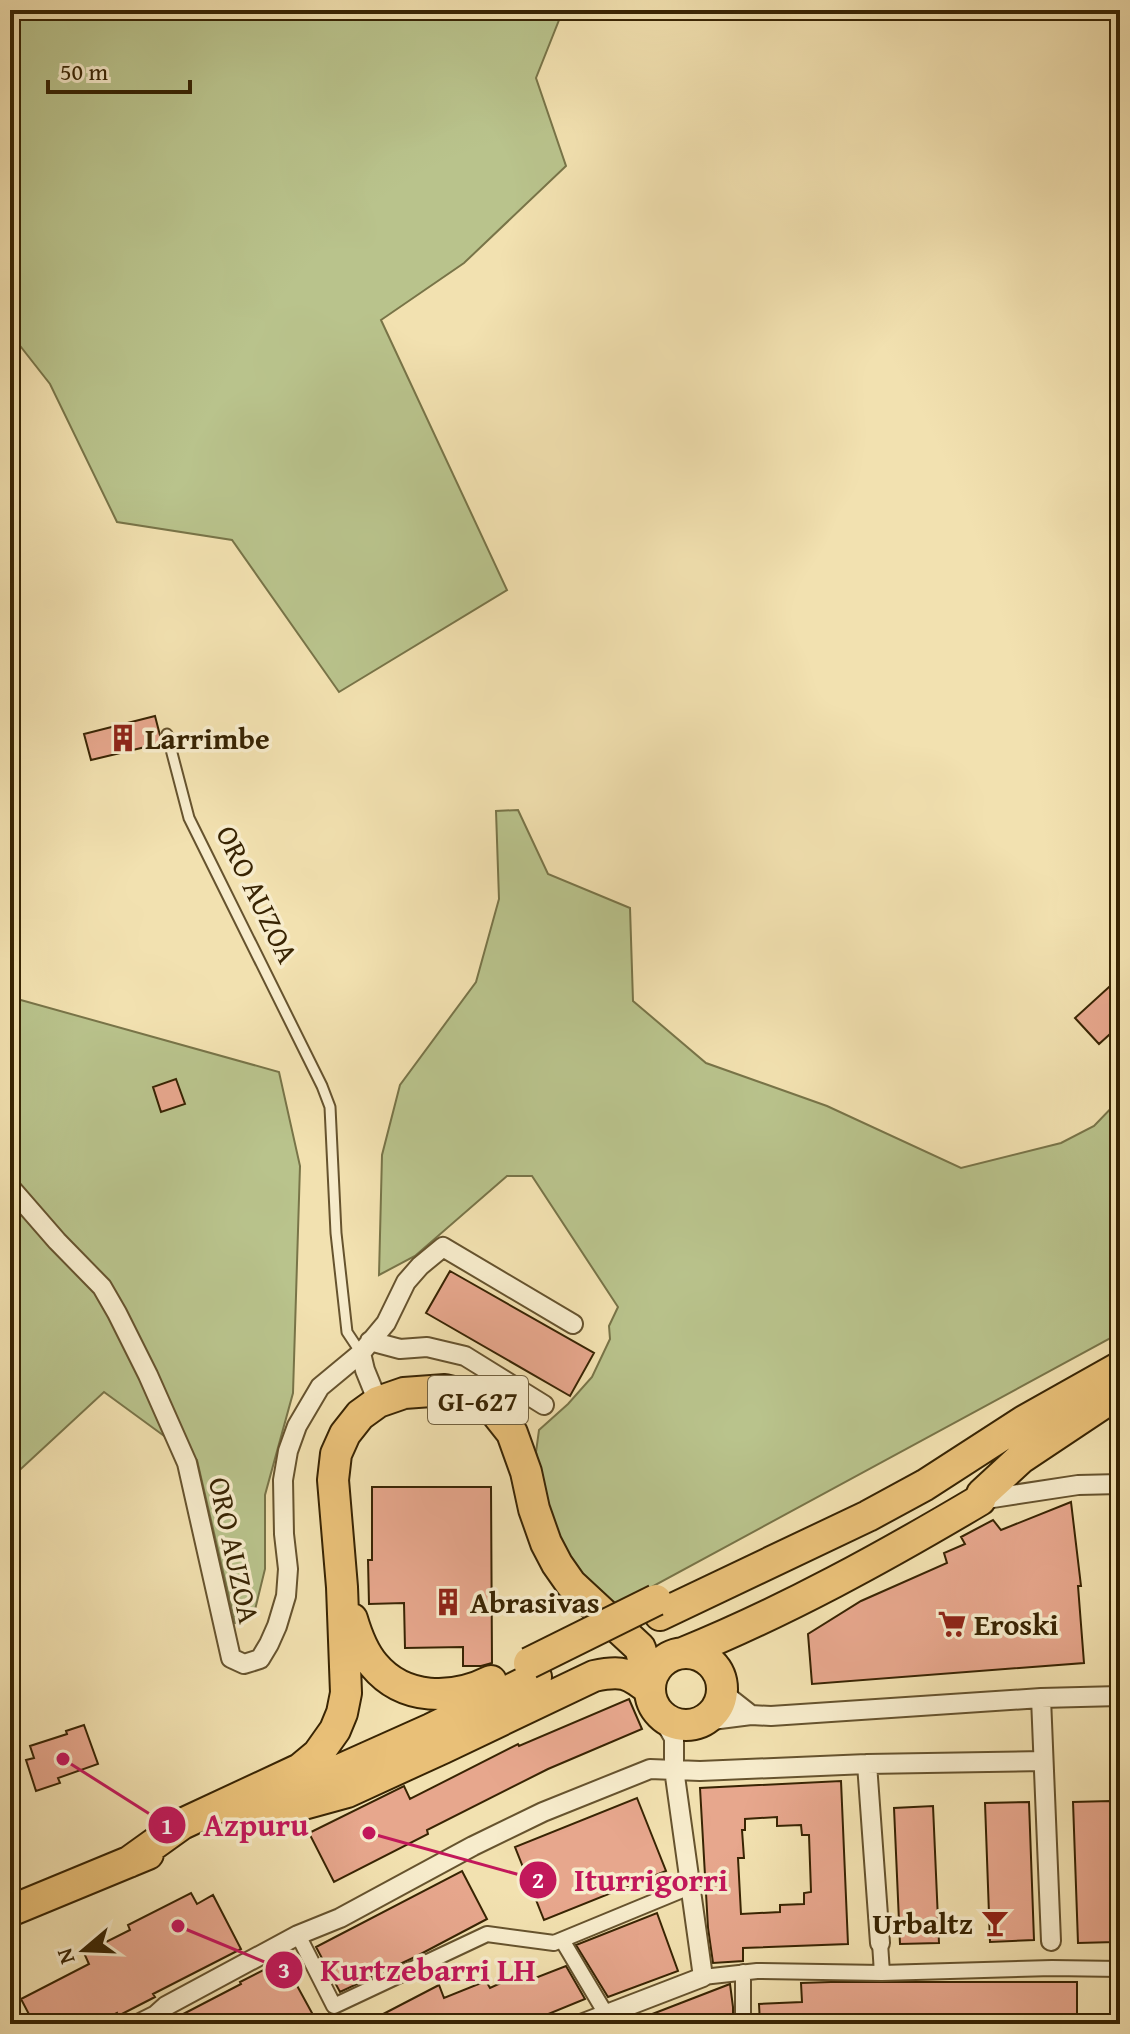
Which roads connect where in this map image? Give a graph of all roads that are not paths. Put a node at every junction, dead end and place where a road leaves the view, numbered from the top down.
1 (167, 734) dead end
2 (10, 1187) edge
3 (573, 1324) dead end
4 (366, 1347) junction
5 (1120, 1367) edge
6 (1120, 1392) edge
7 (378, 1402) junction
8 (544, 1405) dead end
9 (1120, 1484) edge
10 (980, 1500) junction
11 (342, 1587) junction
12 (738, 1630) junction
13 (640, 1648) junction
14 (678, 1654) junction
15 (532, 1670) junction
16 (718, 1680) junction
17 (1120, 1696) edge
18 (1041, 1698) junction
19 (671, 1712) junction
20 (751, 1715) junction
21 (1043, 1761) junction
22 (867, 1764) junction
23 (674, 1769) junction
24 (245, 1811) junction
25 (129, 1862) junction
26 (680, 1891) dead end
27 (10, 1911) edge
28 (298, 1935) junction
29 (562, 1940) junction
30 (1051, 1941) joint
31 (880, 1943) joint
32 (1052, 1968) junction
33 (1120, 1969) edge
34 (743, 1972) junction
35 (882, 1973) junction
36 (703, 1977) junction
37 (606, 2014) junction
38 (138, 2024) edge
39 (581, 2024) edge
40 (743, 2024) edge

1 - 4 lane, ORO AUZOA
2 - 4 street, ORO AUZOA
3 - 4 street
4 - 7 street, ORO AUZOA
4 - 8 street
5 - 15 main road, GI-627
6 - 10 main road
7 - 11 main road, GI-627
7 - 13 main road, GI-627
9 - 10 street
10 - 12 main road
11 - 15 main road, GI-627
11 - 25 main road, GI-627
12 - 14 main road
12 - 16 main road
13 - 14 main road
13 - 19 main road
14 - 16 main road
14 - 19 main road
15 - 24 main road, GI-627
16 - 19 main road
16 - 20 street
17 - 18 street
18 - 20 street
18 - 21 street
19 - 20 street
19 - 23 street
19 - 24 main road, GI-627
21 - 22 street
21 - 30 street
22 - 23 street
22 - 31 street
23 - 28 street
23 - 36 street
24 - 25 main road, GI-627
25 - 27 main road, GI-627
26 - 29 street
28 - 29 street
28 - 38 street
29 - 37 street
30 - 32 street
31 - 35 street
32 - 33 street
32 - 35 street
34 - 35 street
34 - 36 street
34 - 40 street
36 - 37 street
37 - 39 street

